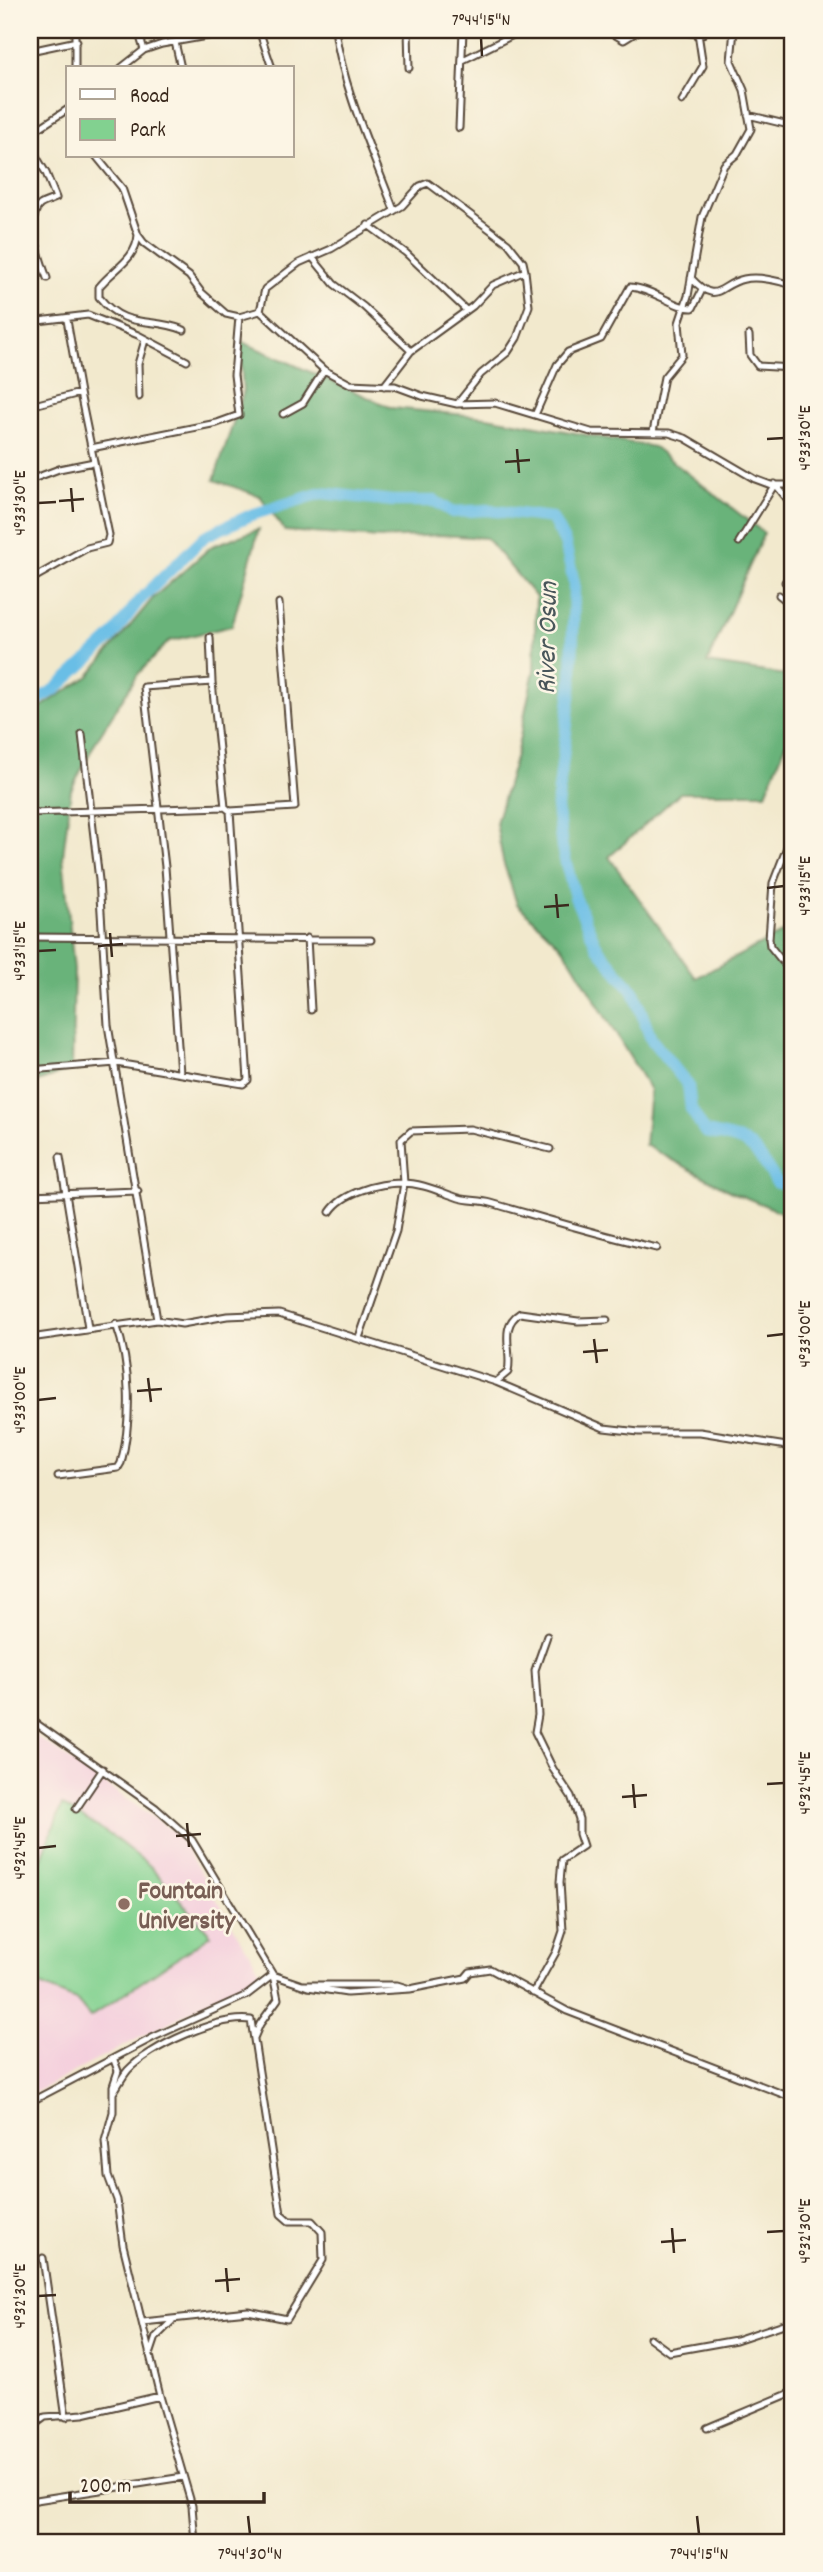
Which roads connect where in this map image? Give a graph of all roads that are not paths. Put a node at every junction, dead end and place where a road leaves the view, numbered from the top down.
1 (75, 30) edge
2 (138, 30) edge
3 (241, 30) edge
4 (259, 30) edge
5 (335, 30) edge
6 (408, 30) edge
7 (463, 30) edge
8 (523, 30) edge
9 (607, 30) edge
10 (640, 30) edge
11 (660, 30) edge
12 (705, 30) edge
13 (734, 30) edge
14 (698, 33) junction
15 (77, 41) junction
16 (175, 42) junction
17 (144, 50) junction
18 (30, 51) edge
19 (463, 60) junction
20 (75, 66) edge
21 (124, 66) edge
22 (181, 66) edge
23 (271, 66) edge
24 (409, 68) dead end
25 (682, 101) dead end
26 (66, 110) edge
27 (748, 115) junction
28 (793, 126) edge
29 (459, 128) dead end
30 (30, 134) edge
31 (30, 146) edge
32 (98, 158) edge
33 (394, 210) junction
34 (368, 225) junction
35 (138, 234) junction
36 (33, 242) edge
37 (312, 257) junction
38 (524, 271) junction
39 (47, 278) dead end
40 (691, 278) junction
41 (793, 285) edge
42 (702, 290) junction
43 (684, 308) junction
44 (466, 310) junction
45 (260, 311) junction
46 (239, 317) junction
47 (67, 320) junction
48 (30, 322) edge
49 (184, 330) dead end
50 (749, 335) dead end
51 (145, 340) junction
52 (411, 351) junction
53 (187, 360) dead end
54 (793, 368) edge
55 (324, 370) junction
56 (384, 386) junction
57 (80, 393) junction
58 (139, 397) dead end
59 (457, 404) junction
60 (30, 406) edge
61 (283, 414) dead end
62 (535, 415) junction
63 (653, 432) junction
64 (91, 449) junction
65 (94, 462) junction
66 (30, 480) edge
67 (775, 484) junction
68 (793, 485) edge
69 (793, 506) edge
70 (739, 542) dead end
71 (793, 573) edge
72 (30, 580) edge
73 (785, 582) dead end
74 (779, 595) dead end
75 (279, 603) dead end
76 (793, 606) edge
77 (210, 637) dead end
78 (212, 682) junction
79 (82, 734) dead end
80 (228, 809) junction
81 (159, 810) junction
82 (93, 811) junction
83 (30, 813) edge
84 (793, 832) edge
85 (30, 887) edge
86 (30, 909) edge
87 (30, 937) edge
88 (101, 938) junction
89 (307, 938) junction
90 (170, 940) junction
91 (237, 940) junction
92 (371, 940) dead end
93 (793, 967) edge
94 (312, 1010) dead end
95 (116, 1063) junction
96 (30, 1070) edge
97 (180, 1073) junction
98 (550, 1149) dead end
99 (60, 1157) dead end
100 (404, 1183) junction
101 (138, 1191) junction
102 (67, 1194) junction
103 (30, 1195) edge
104 (330, 1212) dead end
105 (657, 1248) dead end
106 (157, 1320) junction
107 (607, 1320) dead end
108 (116, 1324) junction
109 (88, 1328) junction
110 (30, 1338) edge
111 (359, 1338) junction
112 (496, 1382) junction
113 (793, 1447) edge
114 (58, 1476) dead end
115 (547, 1636) dead end
116 (30, 1718) edge
117 (103, 1769) junction
118 (76, 1809) dead end
119 (273, 1975) junction
120 (533, 1993) junction
121 (254, 2039) junction
122 (114, 2060) junction
123 (113, 2093) junction
124 (793, 2098) edge
125 (30, 2102) edge
126 (43, 2258) dead end
127 (172, 2321) junction
128 (793, 2321) edge
129 (143, 2322) junction
130 (793, 2330) edge
131 (650, 2338) dead end
132 (793, 2343) edge
133 (151, 2351) junction
134 (793, 2392) edge
135 (160, 2396) junction
136 (66, 2417) junction
137 (30, 2428) edge
138 (707, 2428) dead end
139 (183, 2477) junction
140 (30, 2501) edge
141 (793, 2537) edge
142 (783, 2540) dead end
143 (195, 2542) edge

1 - 15 street
2 - 17 street
3 - 16 street
4 - 23 street
5 - 33 street
6 - 24 street
7 - 19 street
8 - 19 street
9 - 10 street
11 - 14 street
12 - 14 street
13 - 27 street
14 - 25 street
15 - 18 street
15 - 20 street
16 - 17 street
16 - 22 street
17 - 21 street
19 - 29 street
26 - 30 street
27 - 28 street
27 - 40 street
31 - 36 street
32 - 35 street
33 - 34 street
33 - 38 street
34 - 37 street
34 - 44 street
35 - 46 street
35 - 49 street
36 - 39 street
37 - 45 street
37 - 52 street
38 - 44 street
38 - 59 street
40 - 42 street
40 - 43 street
41 - 42 street
42 - 43 street
43 - 62 street
43 - 63 street
44 - 52 street
45 - 46 street
45 - 55 street
46 - 64 street
47 - 48 street
47 - 51 street
47 - 57 street
50 - 54 street
51 - 53 street
51 - 58 street
52 - 56 street
55 - 56 street
55 - 61 street
56 - 59 street
57 - 60 street
57 - 64 street
59 - 62 street
62 - 63 street
63 - 67 street
64 - 65 street
65 - 66 street
65 - 72 street
67 - 68 street
67 - 69 street
67 - 70 street
71 - 73 street
74 - 76 street
75 - 80 street
77 - 78 street
78 - 80 street
78 - 81 street
79 - 82 street
80 - 81 street
80 - 91 street
81 - 82 street
81 - 90 street
82 - 83 street
82 - 88 street
84 - 93 street
85 - 86 street
87 - 88 street
88 - 90 street
88 - 95 street
89 - 91 street
89 - 92 street
89 - 94 street
90 - 91 street
90 - 97 street
91 - 97 street
95 - 96 street
95 - 97 street
95 - 101 street
98 - 100 street
99 - 102 street
100 - 104 street
100 - 105 street
100 - 111 street
101 - 102 street
101 - 106 street
102 - 103 street
102 - 109 street
106 - 108 street
106 - 111 street
107 - 112 street
108 - 109 street
108 - 114 street
109 - 110 street
111 - 112 street
112 - 113 street
115 - 120 street
116 - 117 street
117 - 118 street
117 - 119 street
119 - 120 street
119 - 121 street
119 - 122 street
120 - 124 street
121 - 123 street
121 - 127 street
122 - 123 street
122 - 125 street
123 - 129 street
126 - 136 street
127 - 129 street
127 - 133 street
128 - 131 street
129 - 133 street
130 - 132 street
133 - 135 street
134 - 138 street
135 - 136 street
135 - 139 street
136 - 137 street
139 - 140 street
139 - 143 street
141 - 142 street

